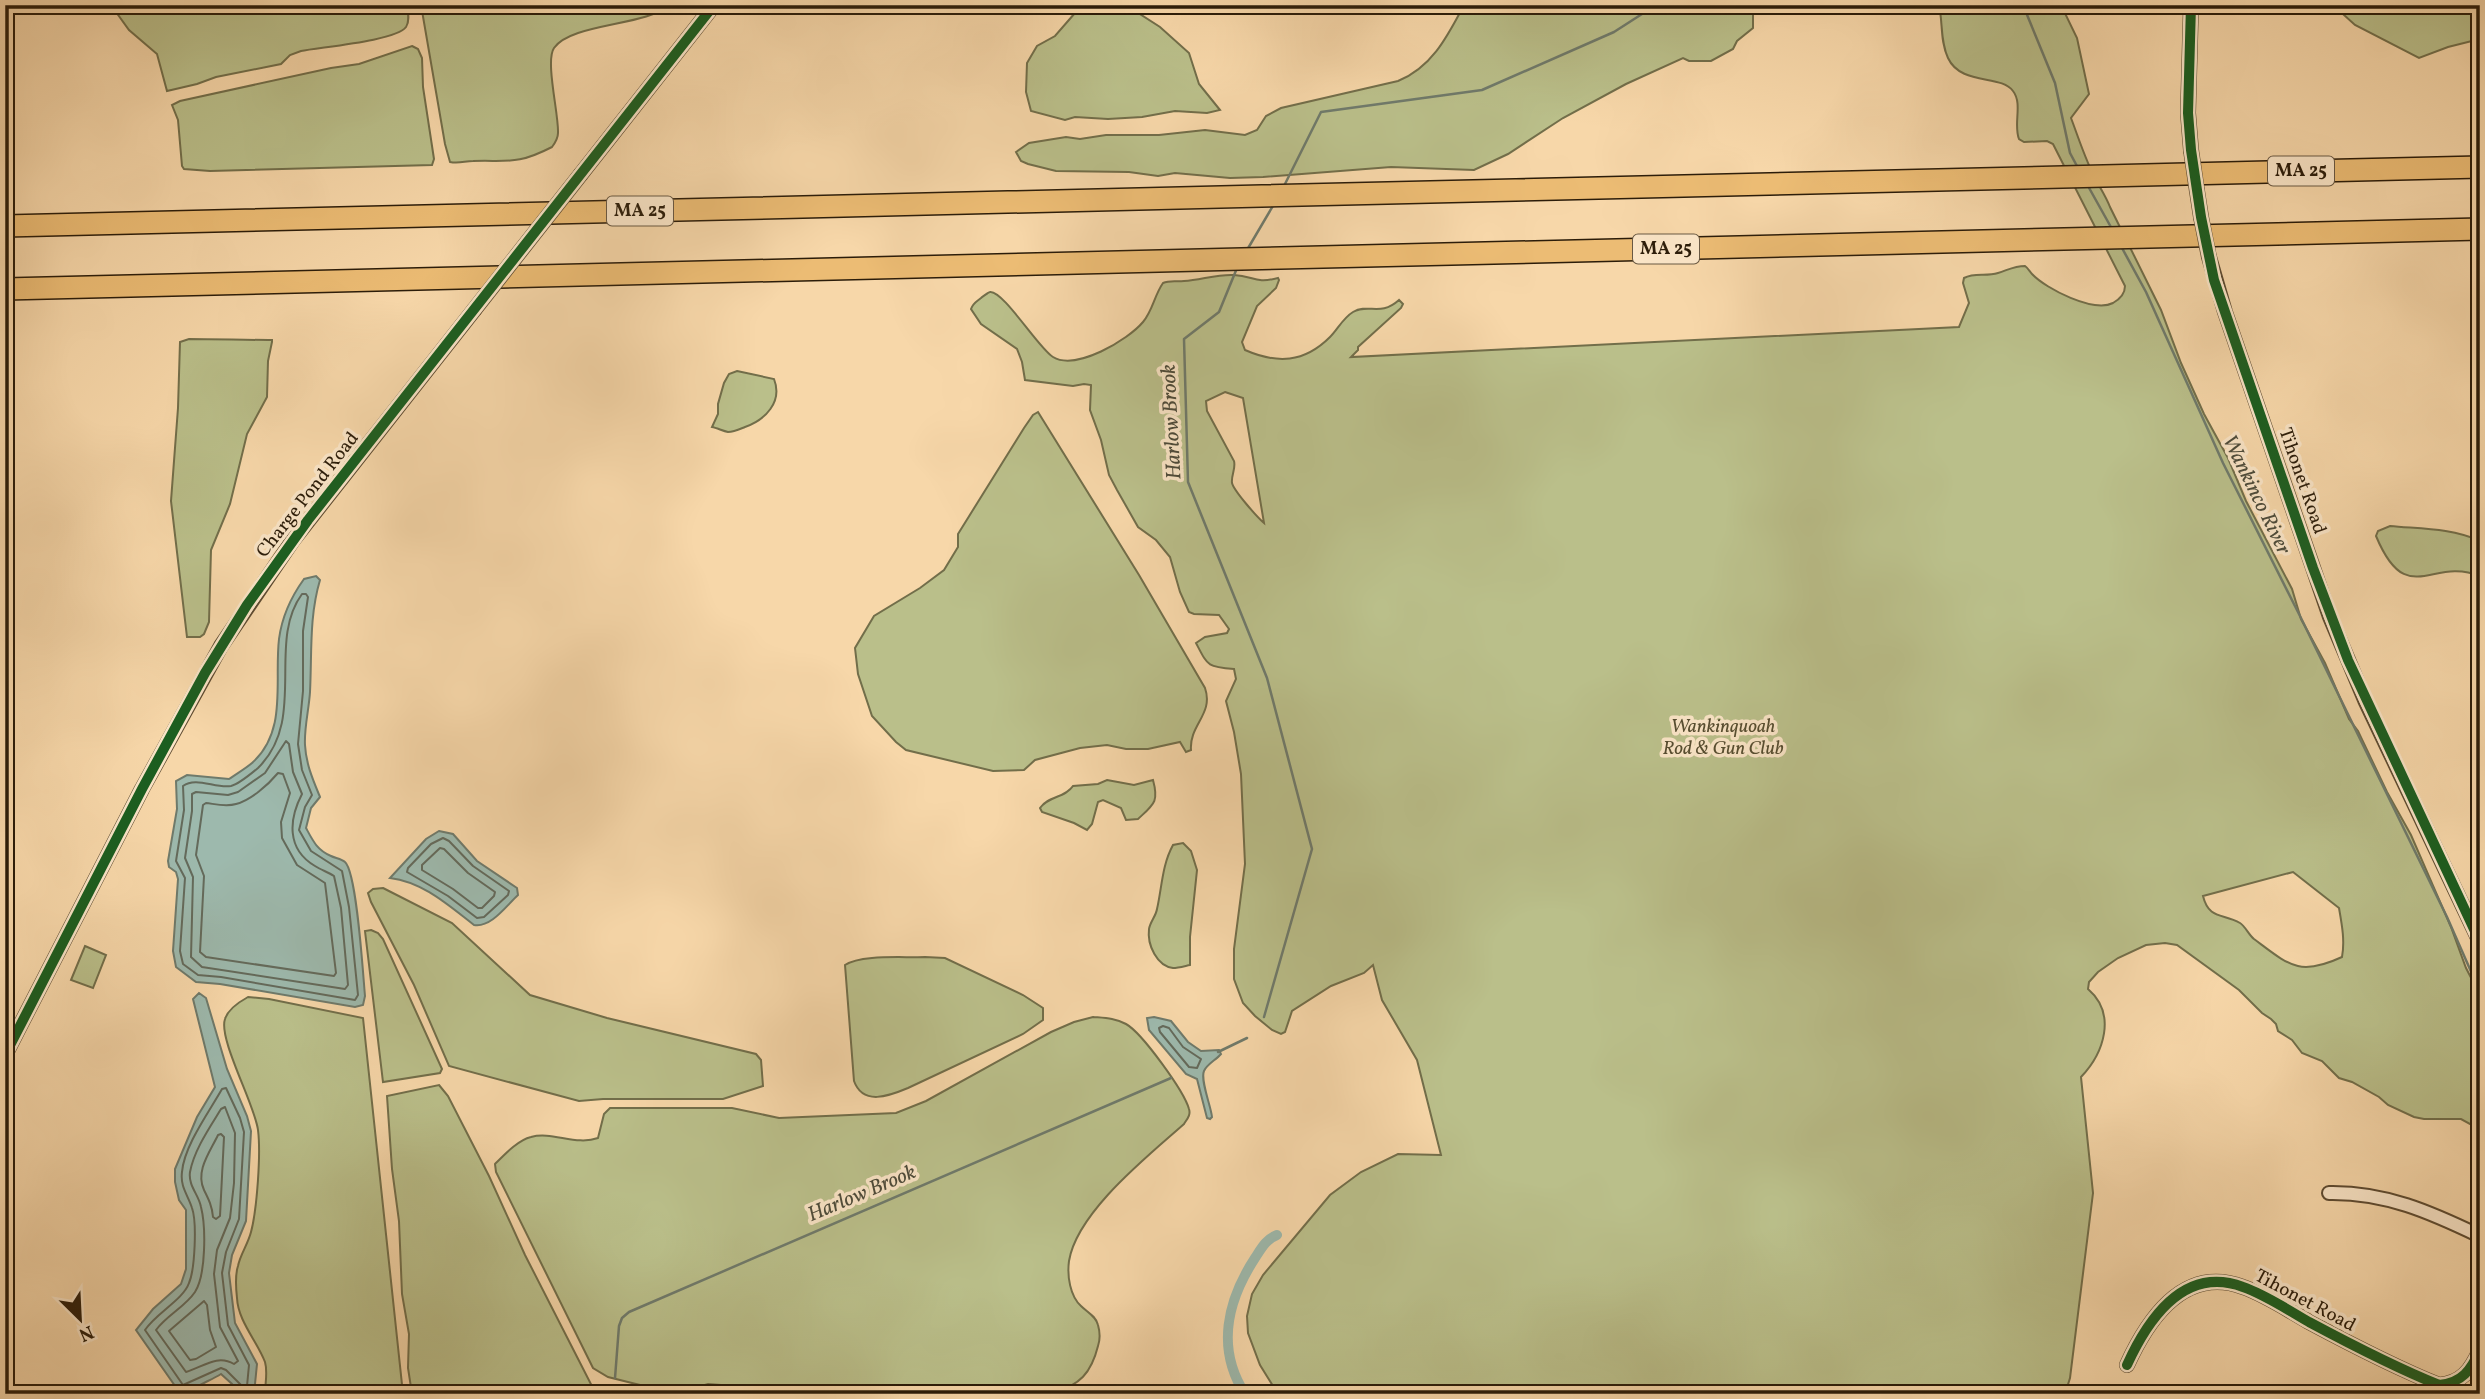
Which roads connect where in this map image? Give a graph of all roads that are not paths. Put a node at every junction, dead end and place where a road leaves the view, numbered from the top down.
1 (714, 5) edge
2 (2191, 5) edge
3 (2480, 167) edge
4 (5, 226) edge
5 (2480, 229) edge
6 (5, 289) edge
7 (2480, 942) edge
8 (5, 1055) edge
9 (2329, 1193) dead end
10 (2480, 1236) edge
11 (2480, 1350) edge
12 (2127, 1364) dead end

1 - 8 street, Charge Pond Road, bridge
2 - 7 street, Tihonet Road, bridge
3 - 4 highway, MA 25
5 - 6 highway, MA 25
9 - 10 street
11 - 12 street, Tihonet Road

